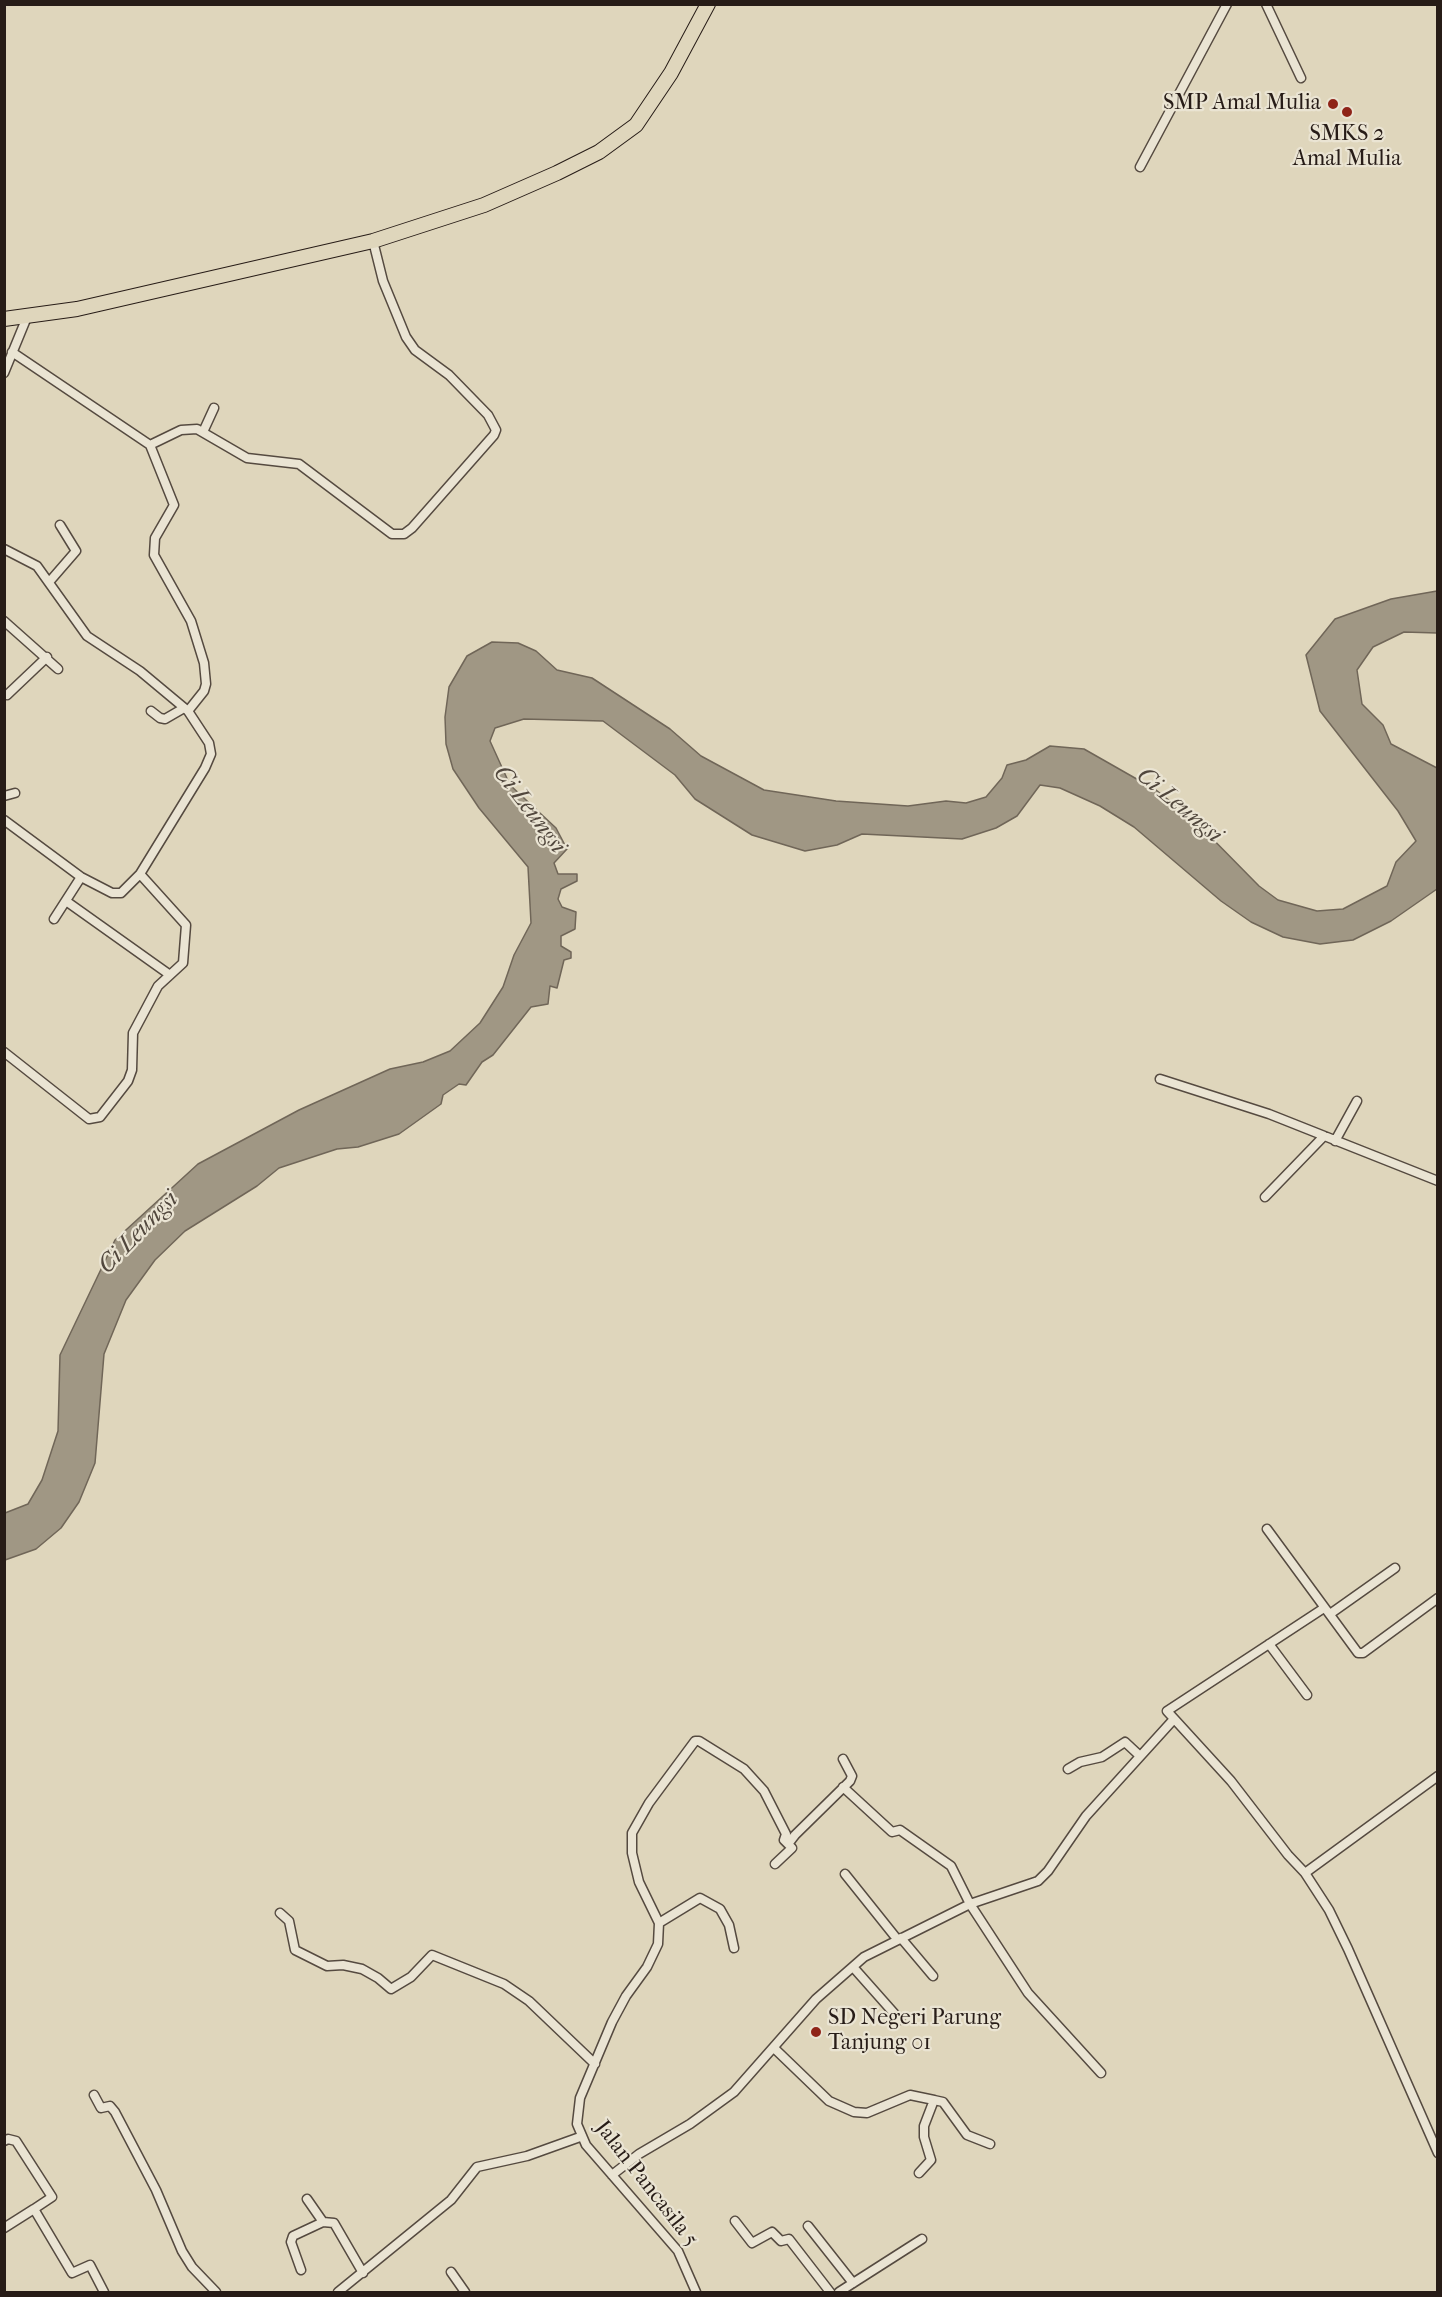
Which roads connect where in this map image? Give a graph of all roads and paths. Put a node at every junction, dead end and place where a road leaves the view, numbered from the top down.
1 (708, 4) edge
2 (1227, 4) edge
3 (1266, 4) edge
4 (1301, 78) dead end
5 (1140, 167) dead end
6 (373, 241) junction
7 (27, 317) junction
8 (4, 319) edge
9 (12, 352) junction
10 (4, 373) edge
11 (214, 408) dead end
12 (202, 432) junction
13 (150, 445) junction
14 (60, 525) dead end
15 (4, 549) edge
16 (50, 581) junction
17 (4, 621) edge
18 (47, 657) junction
19 (58, 669) dead end
20 (7, 695) dead end
21 (186, 709) junction
22 (151, 711) dead end
23 (15, 793) dead end
24 (4, 796) edge
25 (4, 820) edge
26 (141, 874) junction
27 (81, 877) junction
28 (66, 901) junction
29 (54, 919) dead end
30 (170, 975) junction
31 (4, 1052) edge
32 (1160, 1079) dead end
33 (1357, 1101) dead end
34 (1324, 1136) junction
35 (1335, 1141) junction
36 (1437, 1180) edge
37 (1265, 1197) dead end
38 (1267, 1529) dead end
39 (1395, 1568) dead end
40 (1437, 1598) edge
41 (1327, 1611) junction
42 (1269, 1644) junction
43 (1306, 1695) dead end
44 (1174, 1719) junction
45 (1140, 1756) junction
46 (843, 1759) dead end
47 (1068, 1769) dead end
48 (1437, 1776) edge
49 (843, 1787) junction
50 (788, 1844) junction
51 (776, 1864) dead end
52 (1305, 1873) junction
53 (845, 1874) dead end
54 (970, 1904) junction
55 (280, 1913) dead end
56 (659, 1923) junction
57 (899, 1938) junction
58 (734, 1947) dead end
59 (853, 1967) junction
60 (933, 1976) dead end
61 (900, 2020) dead end
62 (775, 2049) junction
63 (595, 2064) junction
64 (1101, 2073) dead end
65 (94, 2095) dead end
66 (934, 2100) junction
67 (580, 2137) junction
68 (4, 2141) edge
69 (990, 2144) dead end
70 (1437, 2153) edge
71 (919, 2173) dead end
72 (612, 2175) junction
73 (307, 2199) dead end
74 (34, 2209) junction
75 (735, 2221) dead end
76 (323, 2222) junction
77 (808, 2226) dead end
78 (4, 2228) edge
79 (922, 2239) dead end
80 (301, 2270) dead end
81 (451, 2272) dead end
82 (363, 2273) junction
83 (853, 2283) junction
84 (104, 2292) edge
85 (216, 2292) edge
86 (338, 2292) edge
87 (465, 2292) edge
88 (696, 2292) edge
89 (830, 2292) edge
90 (839, 2292) edge

1 - 6 main road
2 - 5 street
3 - 4 street
6 - 7 main road
6 - 12 street
7 - 8 main road
7 - 9 street
9 - 10 street
9 - 13 street
11 - 12 street
12 - 13 street
13 - 21 street
14 - 16 street
15 - 16 street
16 - 21 street
17 - 18 street
18 - 19 street
18 - 20 street
21 - 22 street
21 - 26 street
23 - 24 street
25 - 27 street
26 - 27 street
26 - 30 street
27 - 28 street
28 - 29 street
28 - 30 street
30 - 31 street
32 - 34 street
33 - 35 street
34 - 35 street
34 - 37 street
35 - 36 street
38 - 41 street
39 - 41 street
40 - 41 street
41 - 42 street
42 - 43 street
42 - 44 street
44 - 45 street
44 - 52 street
45 - 47 street
45 - 54 street
46 - 49 street
48 - 52 street
49 - 50 street
49 - 54 street
50 - 51 street
50 - 56 street
52 - 70 street
53 - 57 street
54 - 57 street
54 - 64 street
55 - 63 street
56 - 58 street
56 - 63 street, Jalan Pancasila 5
57 - 59 street
57 - 60 street
59 - 61 street
59 - 62 street
62 - 66 street
62 - 72 street
63 - 67 street, Jalan Pancasila 5
65 - 85 street
66 - 69 street
66 - 71 street
67 - 72 street, Jalan Pancasila 5
67 - 82 street
68 - 74 street
72 - 88 street, Jalan Pancasila 5
73 - 76 street
74 - 78 street
74 - 84 street
75 - 89 street
76 - 80 street
76 - 82 street
77 - 83 street
79 - 83 street
81 - 87 street
82 - 86 street
83 - 90 street

